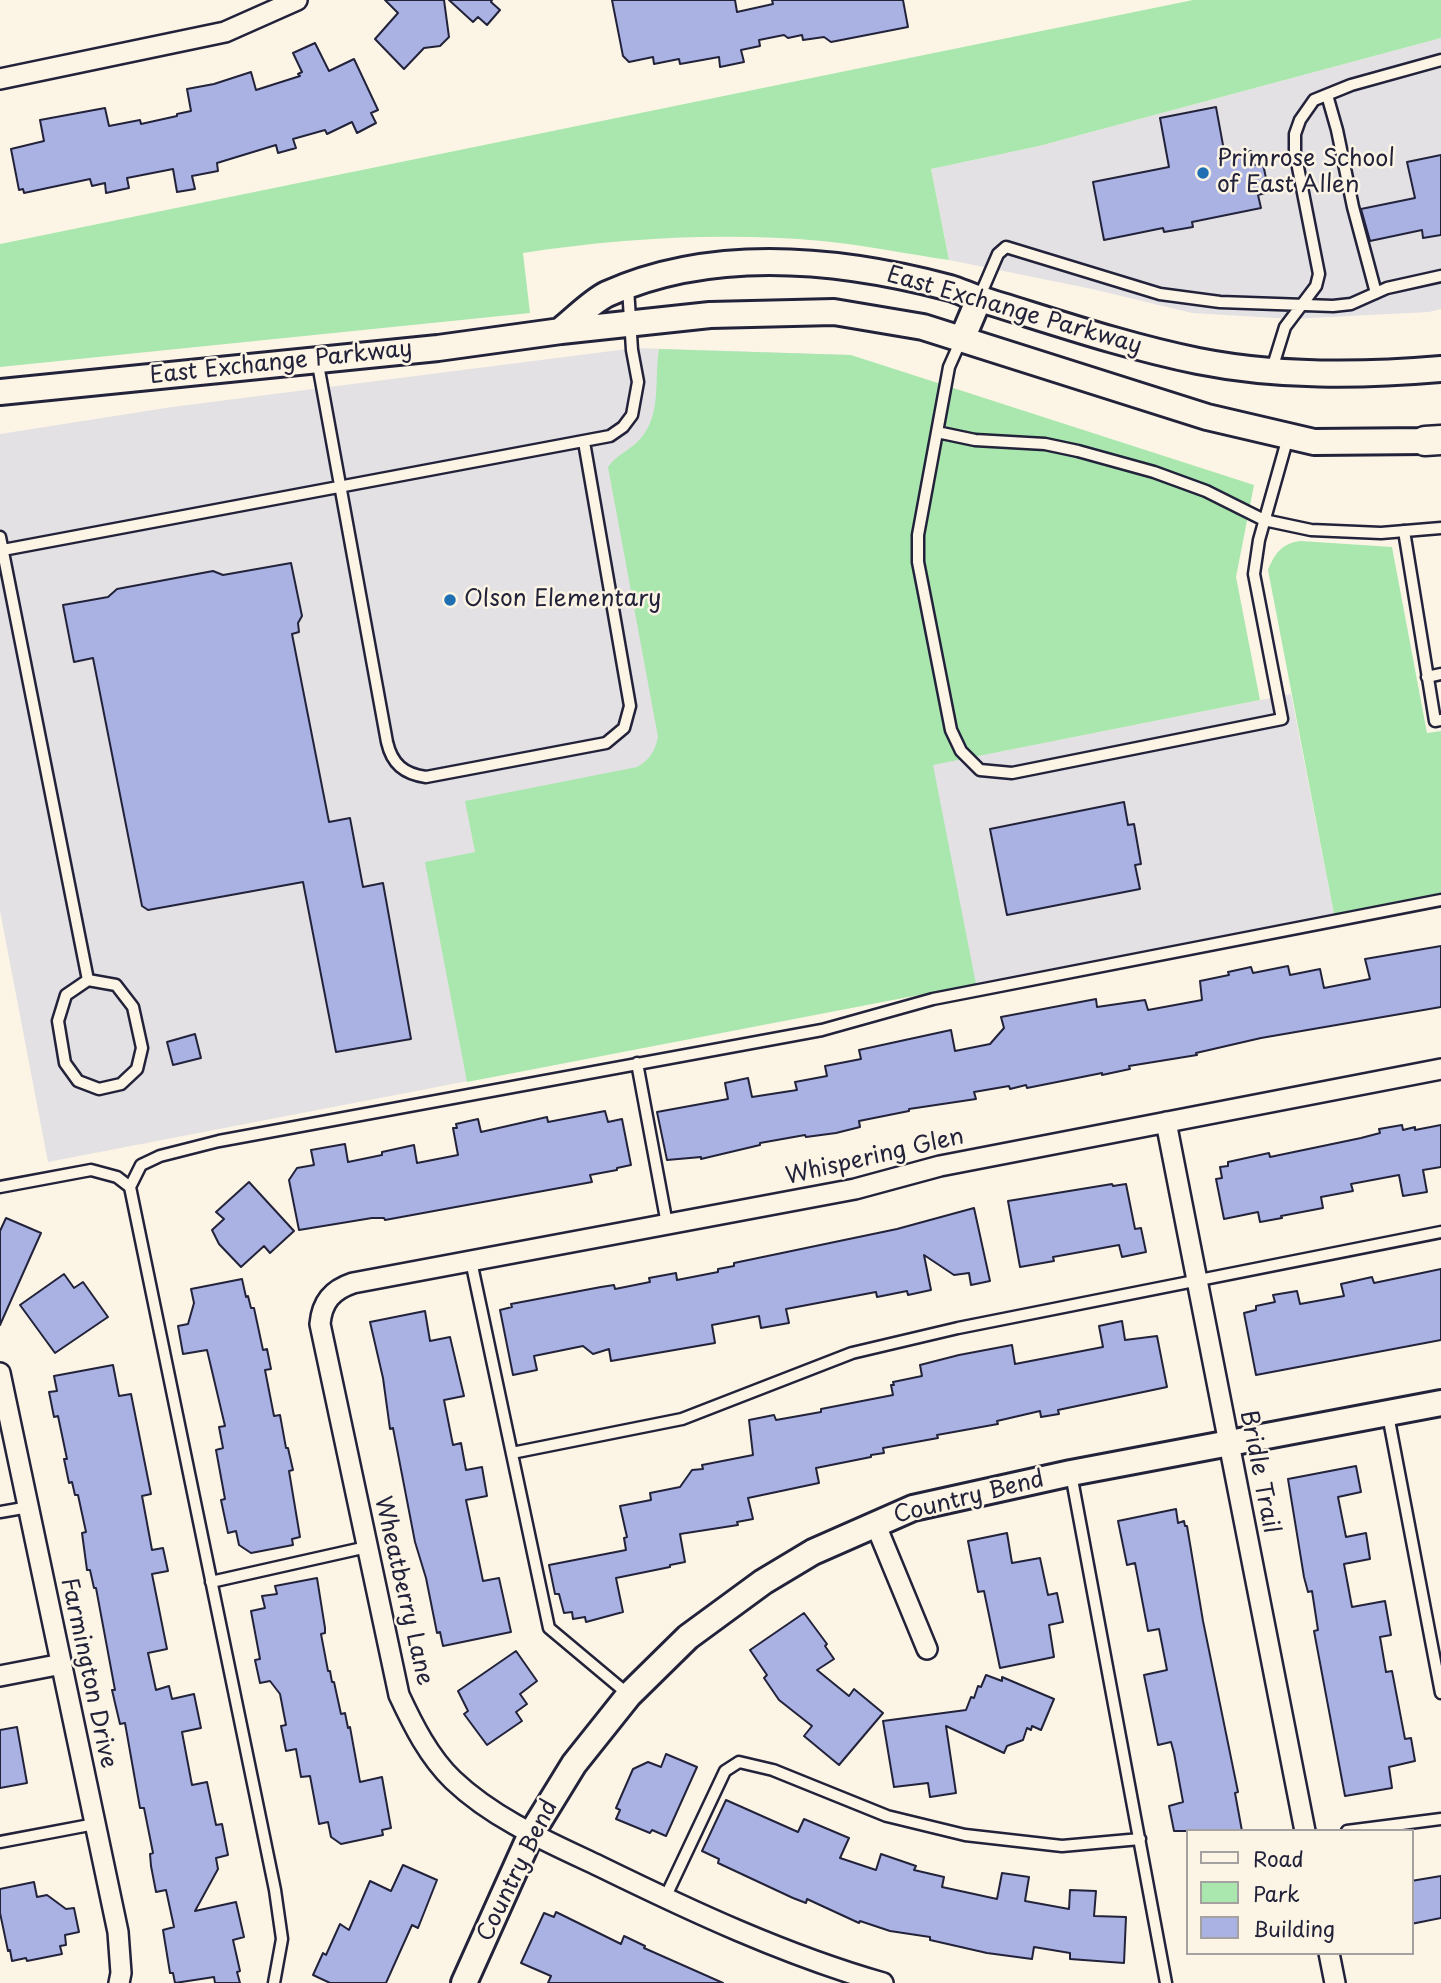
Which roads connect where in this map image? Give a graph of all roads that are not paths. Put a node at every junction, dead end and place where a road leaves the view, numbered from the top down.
1 (297, 0) edge
2 (1441, 60) edge
3 (0, 79) edge
4 (1327, 95) junction
5 (1441, 276) edge
6 (628, 287) junction
7 (1376, 293) junction
8 (979, 299) junction
9 (1298, 306) junction
10 (630, 323) junction
11 (561, 331) junction
12 (962, 339) junction
13 (317, 359) junction
14 (1441, 369) edge
15 (1272, 370) junction
16 (0, 392) edge
17 (937, 432) junction
18 (1288, 436) junction
19 (1436, 440) edge
20 (584, 442) junction
21 (339, 485) junction
22 (1265, 520) junction
23 (1441, 528) edge
24 (1404, 531) junction
25 (0, 537) edge
26 (3, 550) junction
27 (1441, 674) edge
28 (1427, 677) junction
29 (1441, 720) edge
30 (1441, 900) edge
31 (88, 980) junction
32 (637, 1063) junction
33 (1441, 1069) edge
34 (1166, 1122) junction
35 (0, 1187) edge
36 (130, 1187) junction
37 (667, 1224) junction
38 (1441, 1233) edge
39 (471, 1261) junction
40 (1197, 1280) junction
41 (325, 1302) joint
42 (0, 1373) edge
43 (1441, 1403) edge
44 (1388, 1413) junction
45 (1229, 1443) junction
46 (512, 1453) junction
47 (1071, 1473) junction
48 (29, 1507) junction
49 (0, 1512) edge
50 (875, 1523) junction
51 (367, 1548) junction
52 (211, 1582) junction
53 (927, 1649) dead end
54 (62, 1664) junction
55 (0, 1676) edge
56 (1441, 1693) edge
57 (629, 1695) junction
58 (1441, 1819) edge
59 (95, 1824) junction
60 (1305, 1829) edge
61 (1363, 1829) edge
62 (531, 1833) junction
63 (1140, 1839) junction
64 (0, 1842) edge
65 (665, 1898) junction
66 (1329, 1955) edge
67 (119, 1983) edge
68 (274, 1983) edge
69 (464, 1983) edge
70 (883, 1983) edge
71 (1166, 1983) edge
72 (1335, 1983) edge

1 - 3 street
2 - 4 lane
4 - 7 lane
4 - 9 lane
5 - 7 lane
6 - 8 street, East Exchange Parkway
6 - 10 lane
6 - 11 street, East Exchange Parkway
7 - 9 lane
8 - 9 lane
8 - 12 street
8 - 15 street, East Exchange Parkway
9 - 15 lane
10 - 11 street, East Exchange Parkway
10 - 12 street, East Exchange Parkway
10 - 20 lane
11 - 13 street, East Exchange Parkway
12 - 17 lane
12 - 18 street, East Exchange Parkway
13 - 16 street, East Exchange Parkway
13 - 21 lane
14 - 15 street, East Exchange Parkway
17 - 22 lane
17 - 22 lane
18 - 19 street, East Exchange Parkway
18 - 22 lane
20 - 21 lane
20 - 21 lane
21 - 26 lane
22 - 24 lane
23 - 24 lane
24 - 28 lane
25 - 26 lane
26 - 31 lane
27 - 28 lane
28 - 29 lane
30 - 32 lane
31 - 31 lane
32 - 36 lane
32 - 37 lane
33 - 34 street, Whispering Glen
34 - 37 street, Whispering Glen
34 - 40 street, Bridle Trail
35 - 36 lane
36 - 52 lane
37 - 39 street, Whispering Glen
38 - 40 lane
39 - 41 street, Whispering Glen
39 - 46 lane
40 - 45 street, Bridle Trail
40 - 46 lane
41 - 51 street, Wheatberry Lane
42 - 48 street, Farmington Drive
43 - 44 street, Country Bend
44 - 45 street, Country Bend
44 - 56 lane
45 - 47 street, Country Bend
45 - 60 street, Bridle Trail
46 - 57 lane
47 - 50 street, Country Bend
47 - 63 lane
48 - 49 lane
48 - 54 street, Farmington Drive
50 - 53 street
50 - 57 street, Country Bend
51 - 52 lane
51 - 62 street, Wheatberry Lane
52 - 68 lane
54 - 55 street
54 - 59 street, Farmington Drive
57 - 62 street, Country Bend
58 - 61 lane
59 - 64 lane
59 - 67 street, Farmington Drive
62 - 65 street, Wheatberry Lane
62 - 69 street, Country Bend
63 - 65 lane
63 - 71 lane
65 - 70 street, Wheatberry Lane
66 - 72 street

